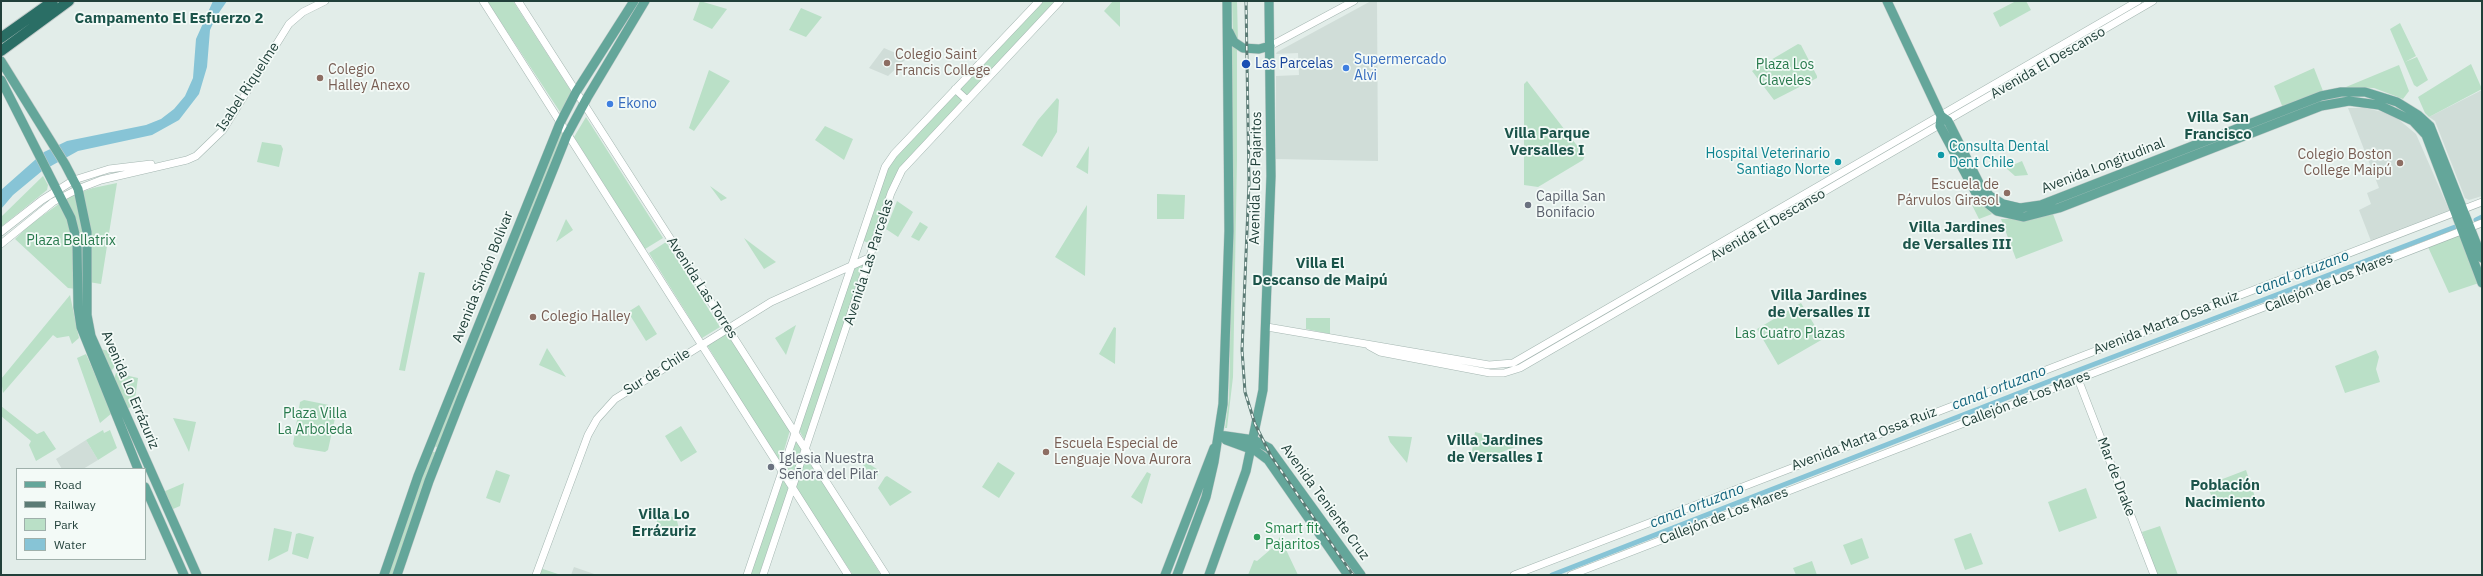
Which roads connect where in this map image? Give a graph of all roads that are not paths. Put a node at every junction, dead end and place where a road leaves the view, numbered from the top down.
1 (52, 1) edge
2 (70, 1) edge
3 (325, 1) edge
4 (483, 1) edge
5 (518, 1) edge
6 (634, 1) edge
7 (645, 1) edge
8 (1039, 1) edge
9 (1060, 1) edge
10 (1226, 1) edge
11 (1269, 1) edge
12 (1354, 1) edge
13 (1887, 1) edge
14 (2138, 1) edge
15 (2153, 1) edge
16 (1227, 29) junction
17 (1, 38) edge
18 (1270, 46) junction
19 (1, 51) edge
20 (1, 61) edge
21 (1, 80) edge
22 (955, 89) junction
23 (576, 92) junction
24 (967, 100) junction
25 (584, 104) junction
26 (1943, 121) junction
27 (560, 123) junction
28 (568, 134) junction
29 (76, 184) junction
30 (60, 192) junction
31 (2482, 202) edge
32 (2460, 210) junction
33 (2482, 223) edge
34 (2467, 228) junction
35 (1, 232) edge
36 (1, 244) edge
37 (871, 257) junction
38 (2482, 258) edge
39 (852, 266) junction
40 (2482, 283) edge
41 (1267, 327) junction
42 (727, 328) junction
43 (701, 344) junction
44 (2078, 379) junction
45 (794, 432) junction
46 (1219, 437) junction
47 (1254, 440) junction
48 (806, 450) junction
49 (1252, 450) junction
50 (138, 468) edge
51 (782, 472) junction
52 (793, 488) junction
53 (146, 489) edge
54 (1167, 571) edge
55 (184, 575) edge
56 (197, 575) edge
57 (384, 575) edge
58 (397, 575) edge
59 (536, 575) edge
60 (747, 575) edge
61 (763, 575) edge
62 (848, 575) edge
63 (886, 575) edge
64 (1177, 575) edge
65 (1208, 575) edge
66 (1348, 575) edge
67 (1361, 575) edge
68 (1514, 575) edge
69 (1571, 575) edge
70 (2154, 575) edge

1 - 17 highway
2 - 19 highway
3 - 29 street, Isabel Riquelme
4 - 27 street
5 - 23 street, Avenida Las Torres
6 - 23 main road, Avenida Simón Bolívar
7 - 25 main road, Avenida Simón Bolívar
8 - 22 street, Avenida Las Parcelas
9 - 24 street, Avenida Las Parcelas
10 - 16 main road, Avenida Los Pajaritos
11 - 18 main road, Avenida Los Pajaritos
12 - 18 street
13 - 26 main road, Avenida Longitudinal
14 - 26 street, Avenida El Descanso
15 - 26 street, Avenida El Descanso
16 - 18 main road
16 - 46 main road, Avenida Los Pajaritos
18 - 41 main road, Avenida Los Pajaritos
20 - 29 main road, Avenida Lo Errázuriz
21 - 30 main road, Avenida Lo Errázuriz
22 - 24 street
22 - 39 street, Avenida Las Parcelas
23 - 25 street, Avenida Las Torres
23 - 27 main road, Avenida Simón Bolívar
24 - 37 street, Avenida Las Parcelas
25 - 28 main road, Avenida Simón Bolívar
25 - 42 street, Avenida Las Torres
26 - 32 main road, Avenida Longitudinal
26 - 41 street, Avenida El Descanso
27 - 28 street
27 - 57 main road, Avenida Simón Bolívar
28 - 43 street
28 - 58 main road, Avenida Simón Bolívar
29 - 30 street, Isabel Riquelme
29 - 56 main road, Avenida Lo Errázuriz
30 - 35 street
30 - 36 street
30 - 50 main road, Avenida Lo Errázuriz
31 - 32 street, Avenida Marta Ossa Ruiz
32 - 34 main road, Avenida Longitudinal
32 - 68 street, Avenida Marta Ossa Ruiz
33 - 34 street, Callejón de Los Mares
34 - 38 main road
34 - 40 main road
34 - 44 street, Callejón de Los Mares
37 - 39 street, Sur de Chile
37 - 48 street, Avenida Las Parcelas
39 - 42 street, Sur de Chile
39 - 45 street, Avenida Las Parcelas
41 - 47 main road, Avenida Los Pajaritos
42 - 43 street, Sur de Chile
42 - 45 street, Avenida Las Torres
43 - 51 street
43 - 59 street, Sur de Chile
44 - 69 street, Callejón de Los Mares
44 - 70 street, Mar de Drake
45 - 48 street, Avenida Las Torres
45 - 51 street, Avenida Las Parcelas
46 - 47 main road, Avenida Teniente Cruz
46 - 49 main road, Avenida Teniente Cruz
46 - 54 main road, Avenida Los Pajaritos
46 - 64 main road, Avenida Los Pajaritos
47 - 49 main road, Avenida Los Pajaritos
47 - 67 main road, Avenida Teniente Cruz
48 - 52 street, Avenida Las Parcelas
48 - 63 street, Avenida Las Torres
49 - 65 main road, Avenida Los Pajaritos
49 - 66 main road, Avenida Teniente Cruz
51 - 52 street
51 - 60 street, Avenida Las Parcelas
52 - 61 street, Avenida Las Parcelas
52 - 62 street
53 - 55 main road

